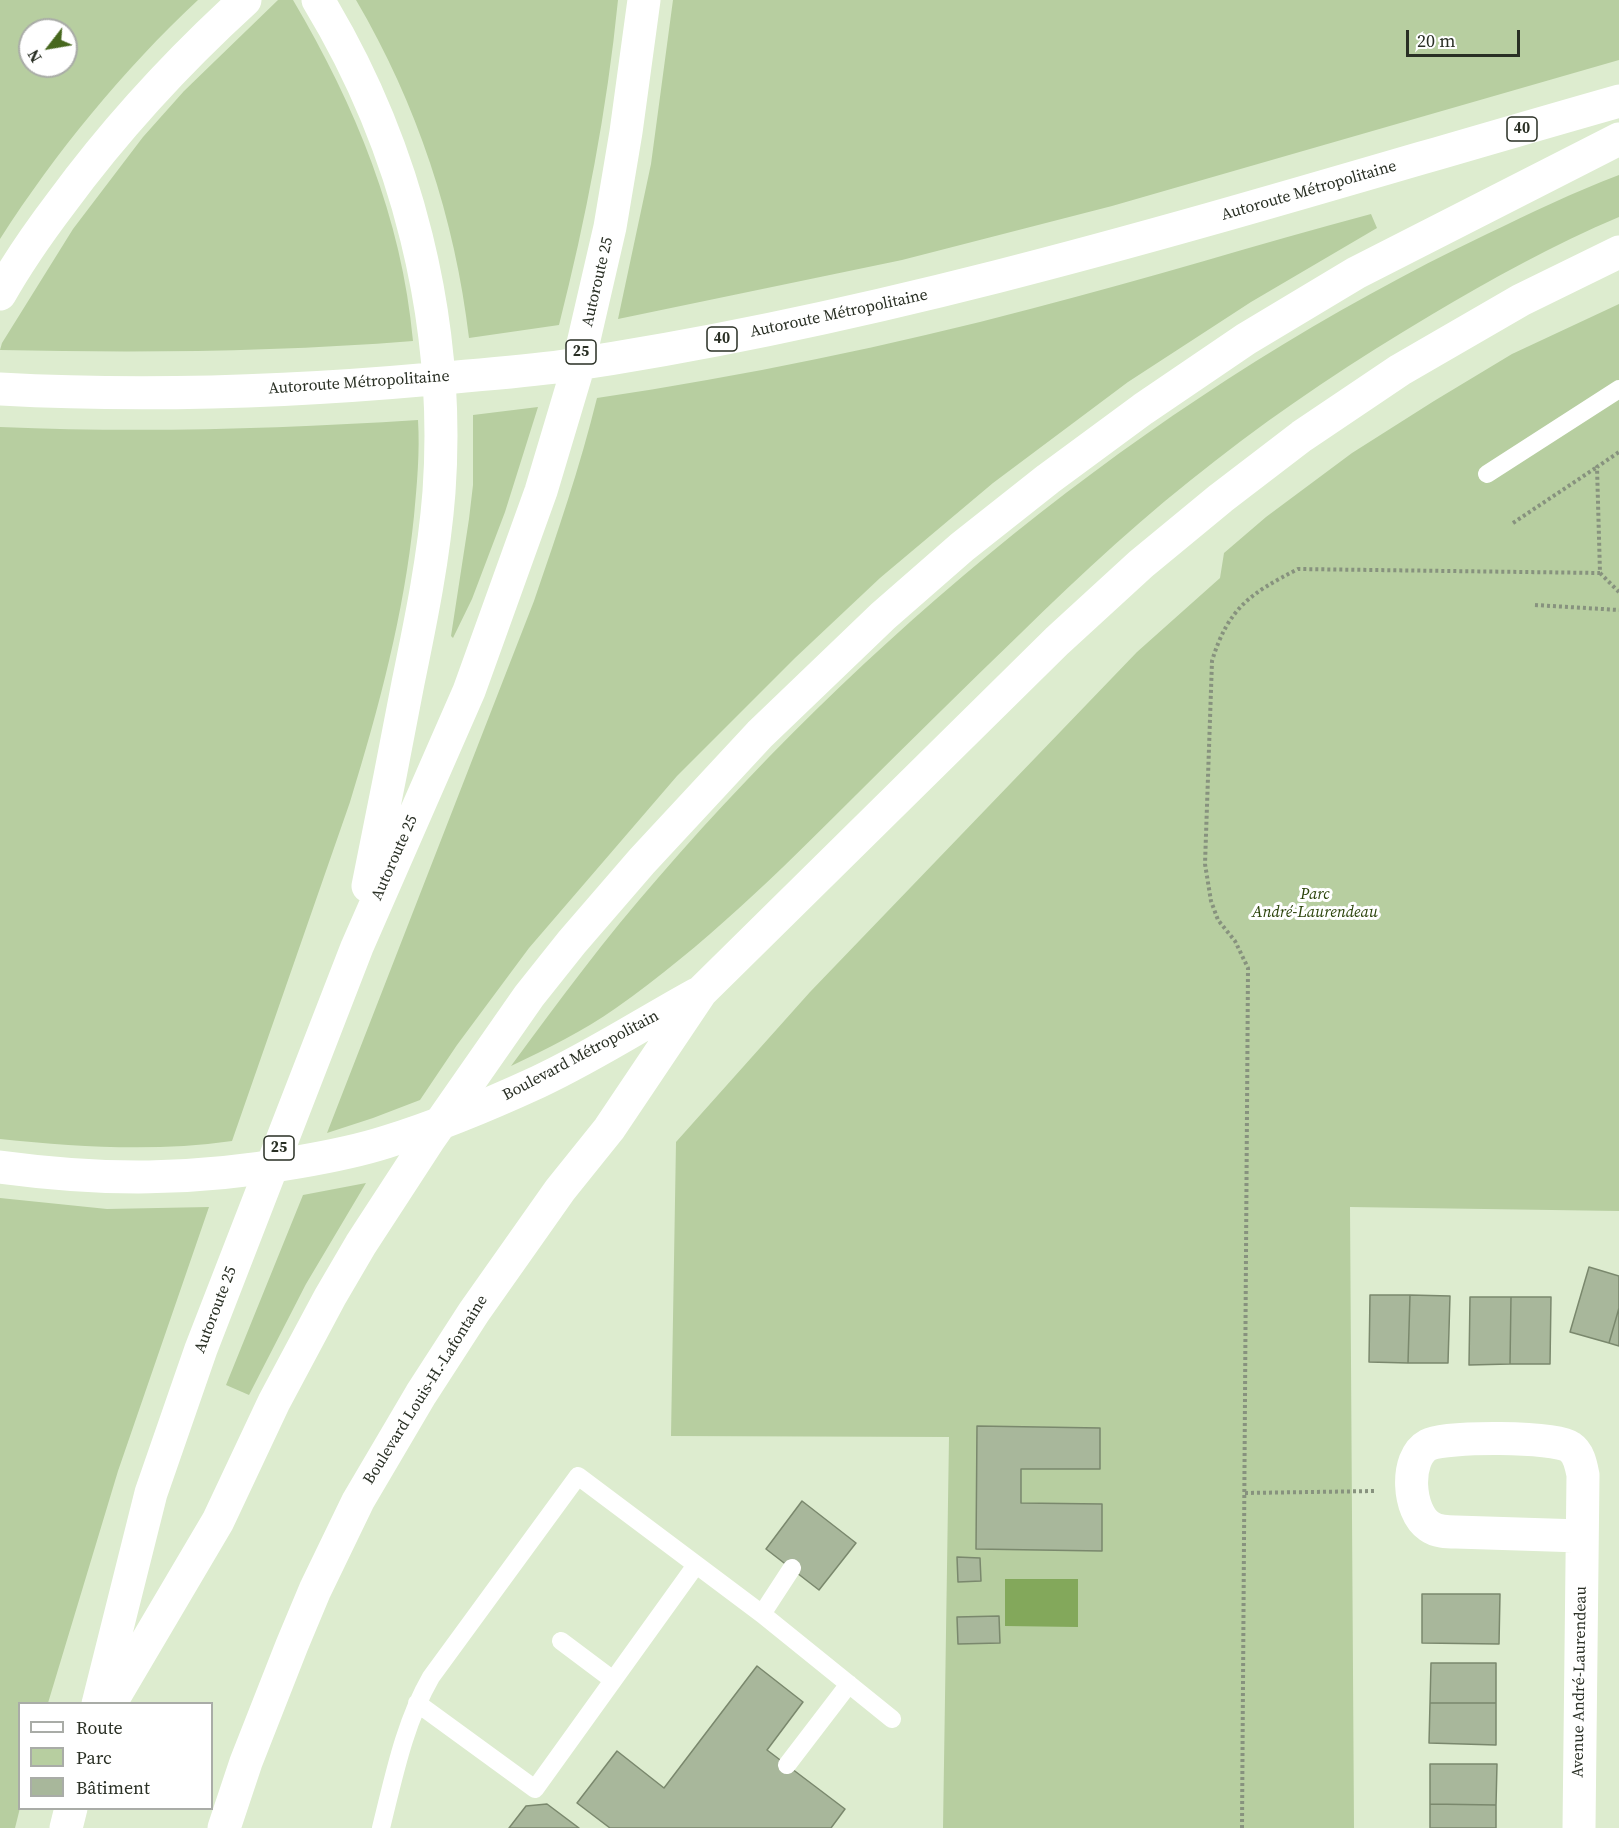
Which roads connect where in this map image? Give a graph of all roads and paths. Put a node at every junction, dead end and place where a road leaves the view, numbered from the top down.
1 (245, 0) edge
2 (318, 0) edge
3 (644, 0) edge
4 (1619, 101) edge
5 (1619, 139) edge
6 (1619, 252) edge
7 (0, 294) edge
8 (0, 389) edge
9 (1619, 389) edge
10 (1619, 452) edge
11 (1597, 467) junction
12 (1487, 474) dead end
13 (1513, 523) dead end
14 (1600, 573) junction
15 (1619, 592) edge
16 (1535, 605) dead end
17 (1619, 610) edge
18 (357, 947) junction
19 (701, 992) junction
20 (0, 1167) edge
21 (1413, 1491) junction
22 (1245, 1493) junction
23 (1581, 1536) junction
24 (696, 1565) junction
25 (792, 1568) dead end
26 (762, 1614) junction
27 (561, 1641) dead end
28 (613, 1680) junction
29 (849, 1684) junction
30 (99, 1702) edge
31 (111, 1702) edge
32 (417, 1703) junction
33 (892, 1719) dead end
34 (787, 1765) dead end
35 (71, 1810) edge
36 (66, 1828) edge
37 (224, 1828) edge
38 (381, 1828) edge
39 (1242, 1828) edge
40 (1579, 1828) edge

1 - 7 main road
2 - 18 main road
3 - 18 main road, Autoroute 25 / 25
4 - 8 main road, Autoroute Métropolitaine / 40
5 - 31 main road
6 - 19 main road
9 - 12 lane
10 - 11 path
11 - 13 path
11 - 14 path
14 - 15 path
14 - 22 path
16 - 17 path
18 - 30 main road, Autoroute 25 / 25
19 - 20 main road, Boulevard Métropolitain
19 - 37 main road, Boulevard Louis-H.-Lafontaine
21 - 22 path
21 - 23 main road, Avenue André-Laurendeau
21 - 23 main road, Avenue André-Laurendeau
22 - 39 path
23 - 40 main road, Avenue André-Laurendeau
24 - 26 lane
24 - 28 lane
24 - 32 lane
25 - 26 lane
26 - 29 lane
27 - 28 lane
28 - 32 lane
29 - 33 lane
29 - 34 lane
32 - 38 lane
35 - 36 main road

